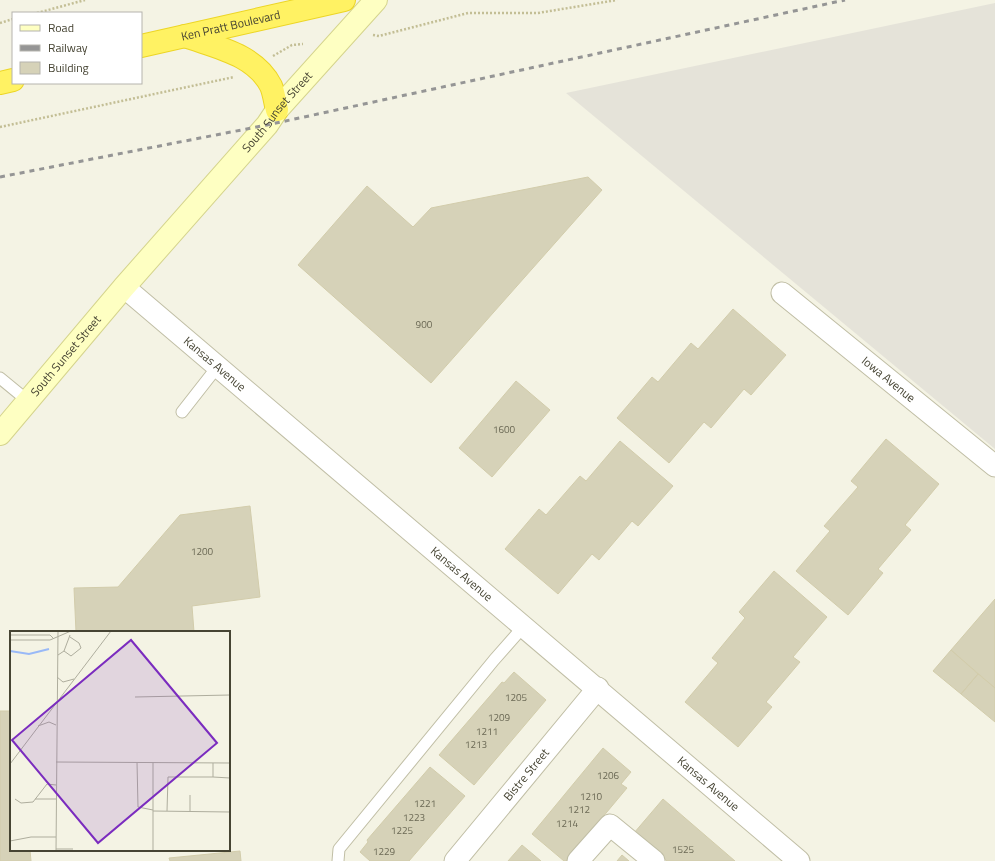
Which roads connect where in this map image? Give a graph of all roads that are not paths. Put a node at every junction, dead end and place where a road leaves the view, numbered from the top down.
1 (344, 0) edge
2 (376, 0) edge
3 (185, 36) junction
4 (142, 46) edge
5 (12, 80) edge
6 (0, 83) edge
7 (277, 110) junction
8 (248, 146) dead end
9 (179, 224) junction
10 (124, 286) junction
11 (782, 293) dead end
12 (218, 366) junction
13 (0, 378) edge
14 (28, 401) junction
15 (182, 412) dead end
16 (0, 434) edge
17 (995, 466) edge
18 (524, 626) junction
19 (598, 688) junction
20 (338, 861) edge
21 (455, 861) edge
22 (578, 861) edge
23 (654, 861) edge
24 (799, 861) edge

1 - 3 highway, Ken Pratt Boulevard
2 - 7 street, South Sunset Street
3 - 4 highway, Ken Pratt Boulevard
3 - 7 highway
5 - 6 highway
7 - 9 street, South Sunset Street
8 - 9 street, South Sunset Street
9 - 10 street, South Sunset Street
10 - 12 street, Kansas Avenue
10 - 14 street, South Sunset Street
11 - 17 street, Iowa Avenue
12 - 15 lane
12 - 18 street, Kansas Avenue
13 - 14 lane
14 - 16 street, South Sunset Street
18 - 19 street, Kansas Avenue
18 - 20 lane
19 - 21 street, Bistre Street
19 - 24 street, Kansas Avenue
22 - 23 street

